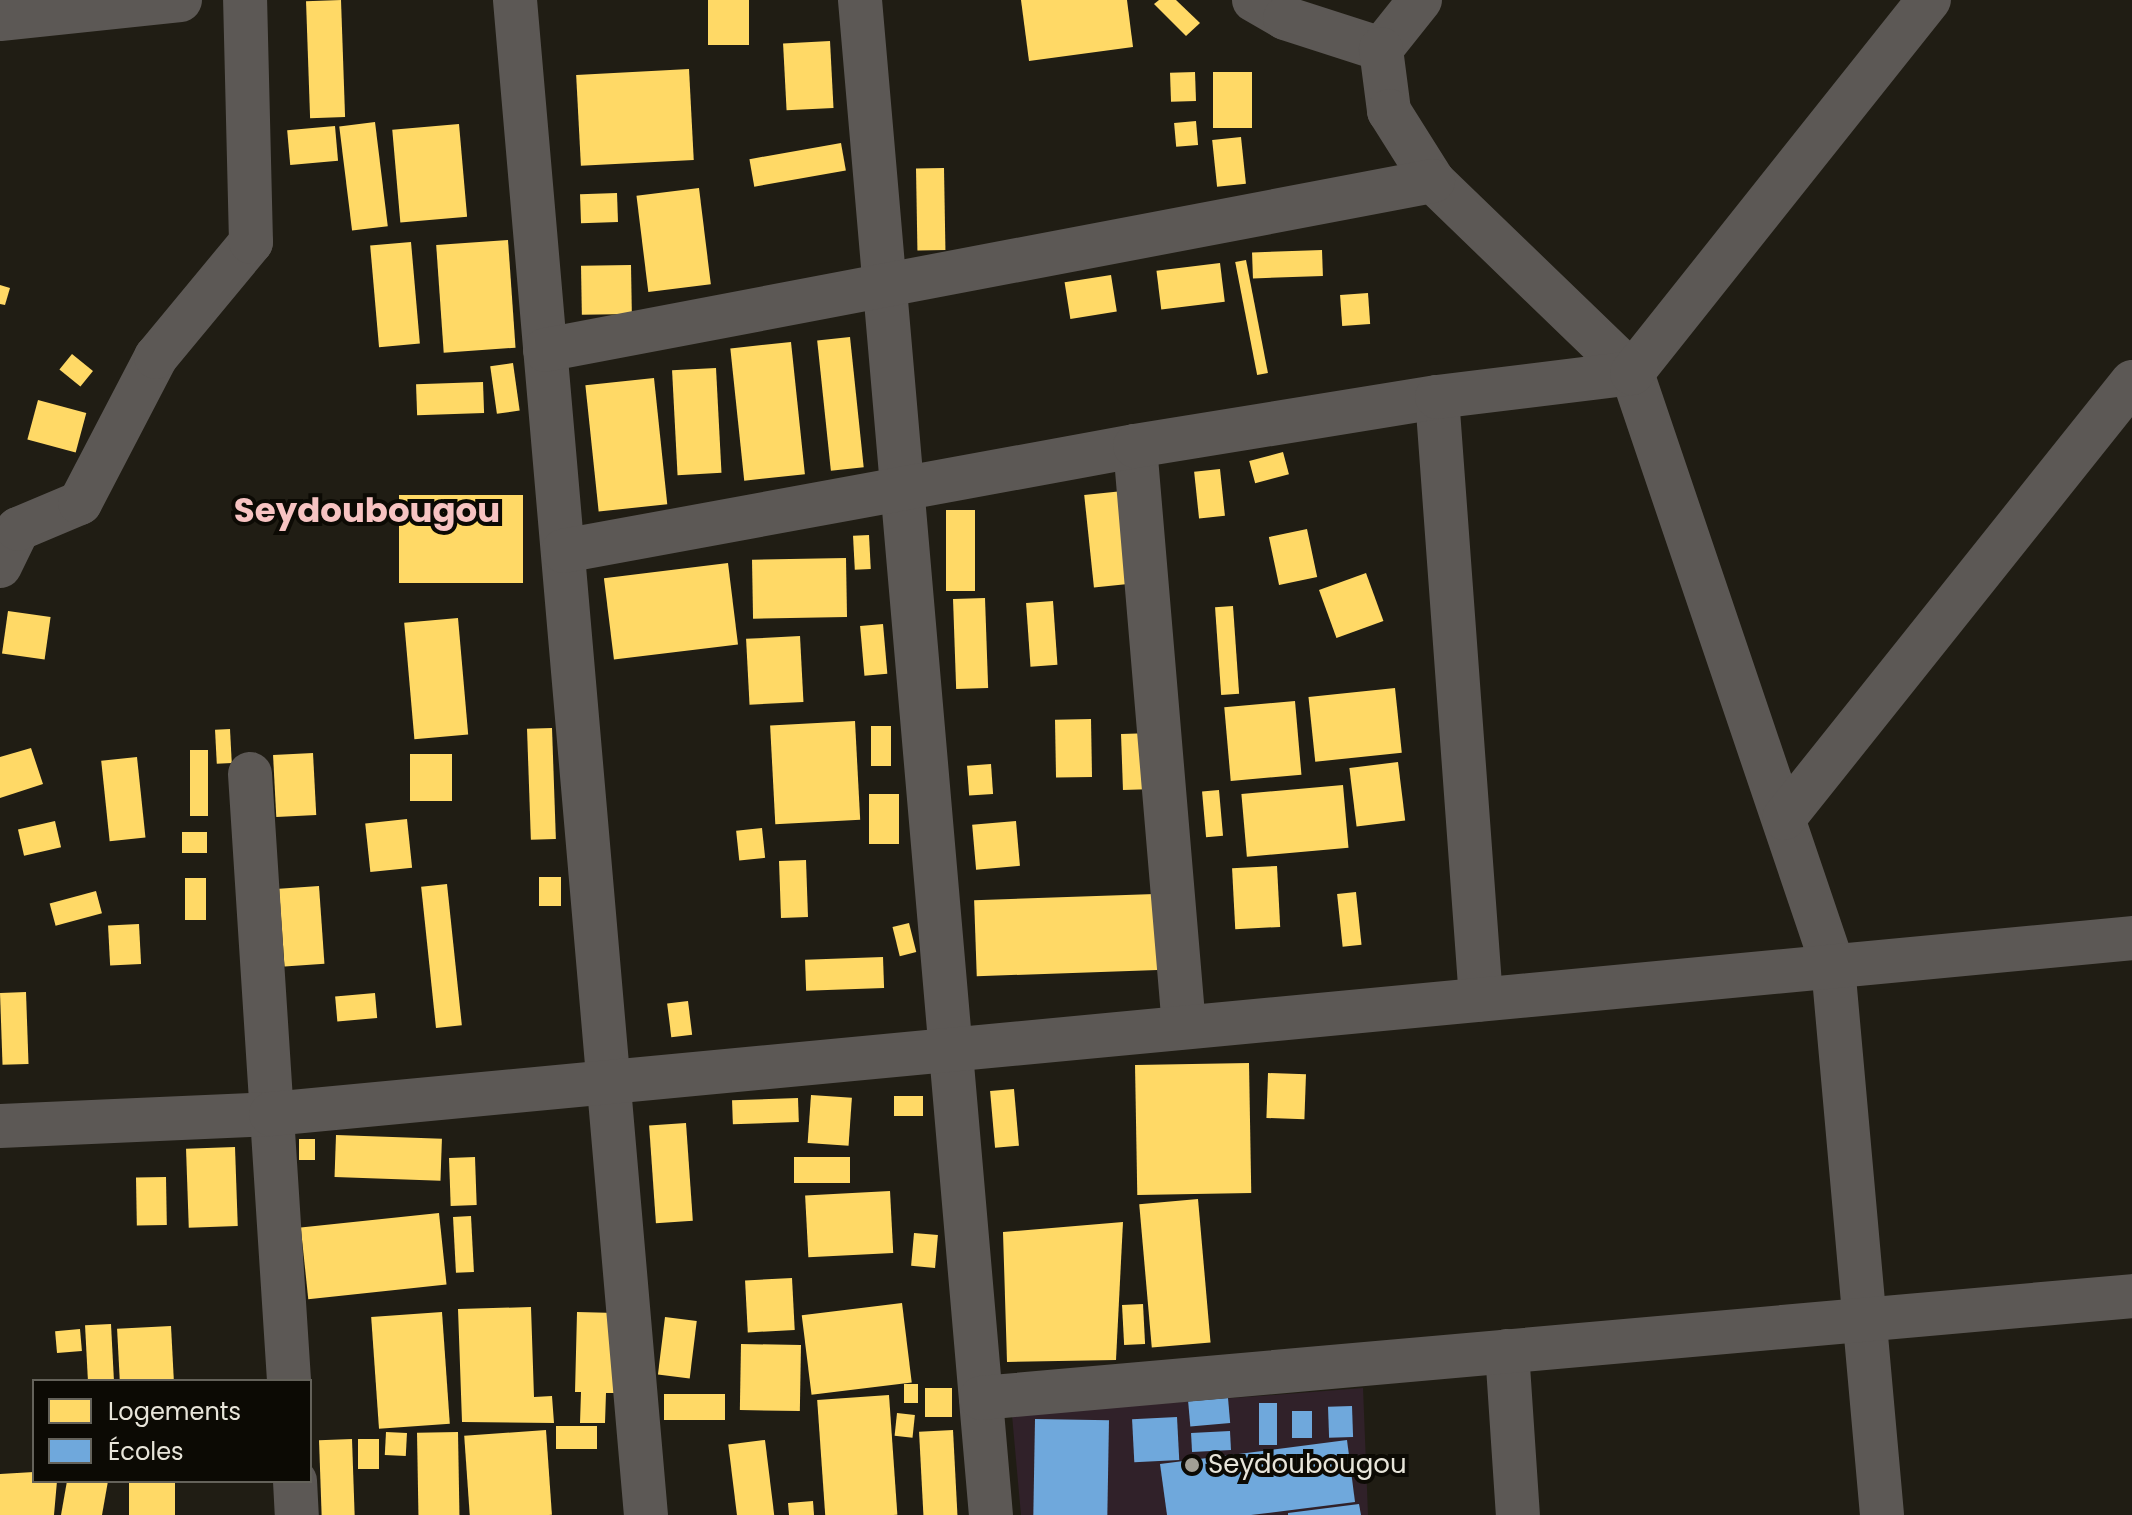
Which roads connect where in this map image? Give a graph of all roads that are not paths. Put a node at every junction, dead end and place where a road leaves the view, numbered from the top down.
1 (180, 0) edge
2 (245, 0) edge
3 (515, 0) edge
4 (860, 0) edge
5 (1254, 0) edge
6 (1420, 0) edge
7 (1929, 0) edge
8 (0, 19) edge
9 (1381, 49) junction
10 (1433, 181) junction
11 (884, 289) junction
12 (545, 350) junction
13 (1632, 373) junction
14 (2132, 382) edge
15 (1437, 397) junction
16 (1135, 446) junction
17 (902, 489) junction
18 (563, 551) junction
19 (0, 566) edge
20 (250, 774) dead end
21 (1784, 818) junction
22 (2132, 938) edge
23 (1833, 966) junction
24 (1481, 999) junction
25 (1184, 1027) junction
26 (950, 1049) junction
27 (608, 1082) junction
28 (271, 1114) junction
29 (0, 1126) edge
30 (2132, 1296) edge
31 (1865, 1320) junction
32 (1507, 1351) junction
33 (289, 1379) edge
34 (981, 1398) junction
35 (295, 1483) edge
36 (297, 1515) edge
37 (646, 1515) edge
38 (991, 1515) edge
39 (1518, 1515) edge
40 (1882, 1515) edge

1 - 8 street
2 - 19 street
3 - 12 street
4 - 11 street
5 - 9 street
6 - 9 street
7 - 13 street
9 - 10 street
10 - 11 street
10 - 13 street
11 - 12 street
11 - 17 street
12 - 18 street
13 - 15 street
13 - 21 street
14 - 21 street
15 - 16 street
15 - 24 street
16 - 17 street
16 - 25 street
17 - 18 street
17 - 26 street
18 - 27 street
20 - 28 street
21 - 23 street
22 - 23 street
23 - 24 street
23 - 31 street
24 - 25 street
25 - 26 street
26 - 27 street
26 - 34 street
27 - 28 street
27 - 37 street
28 - 29 street
28 - 33 street
30 - 31 street
31 - 32 street
31 - 40 street
32 - 34 street
32 - 39 street
34 - 38 street
35 - 36 street

